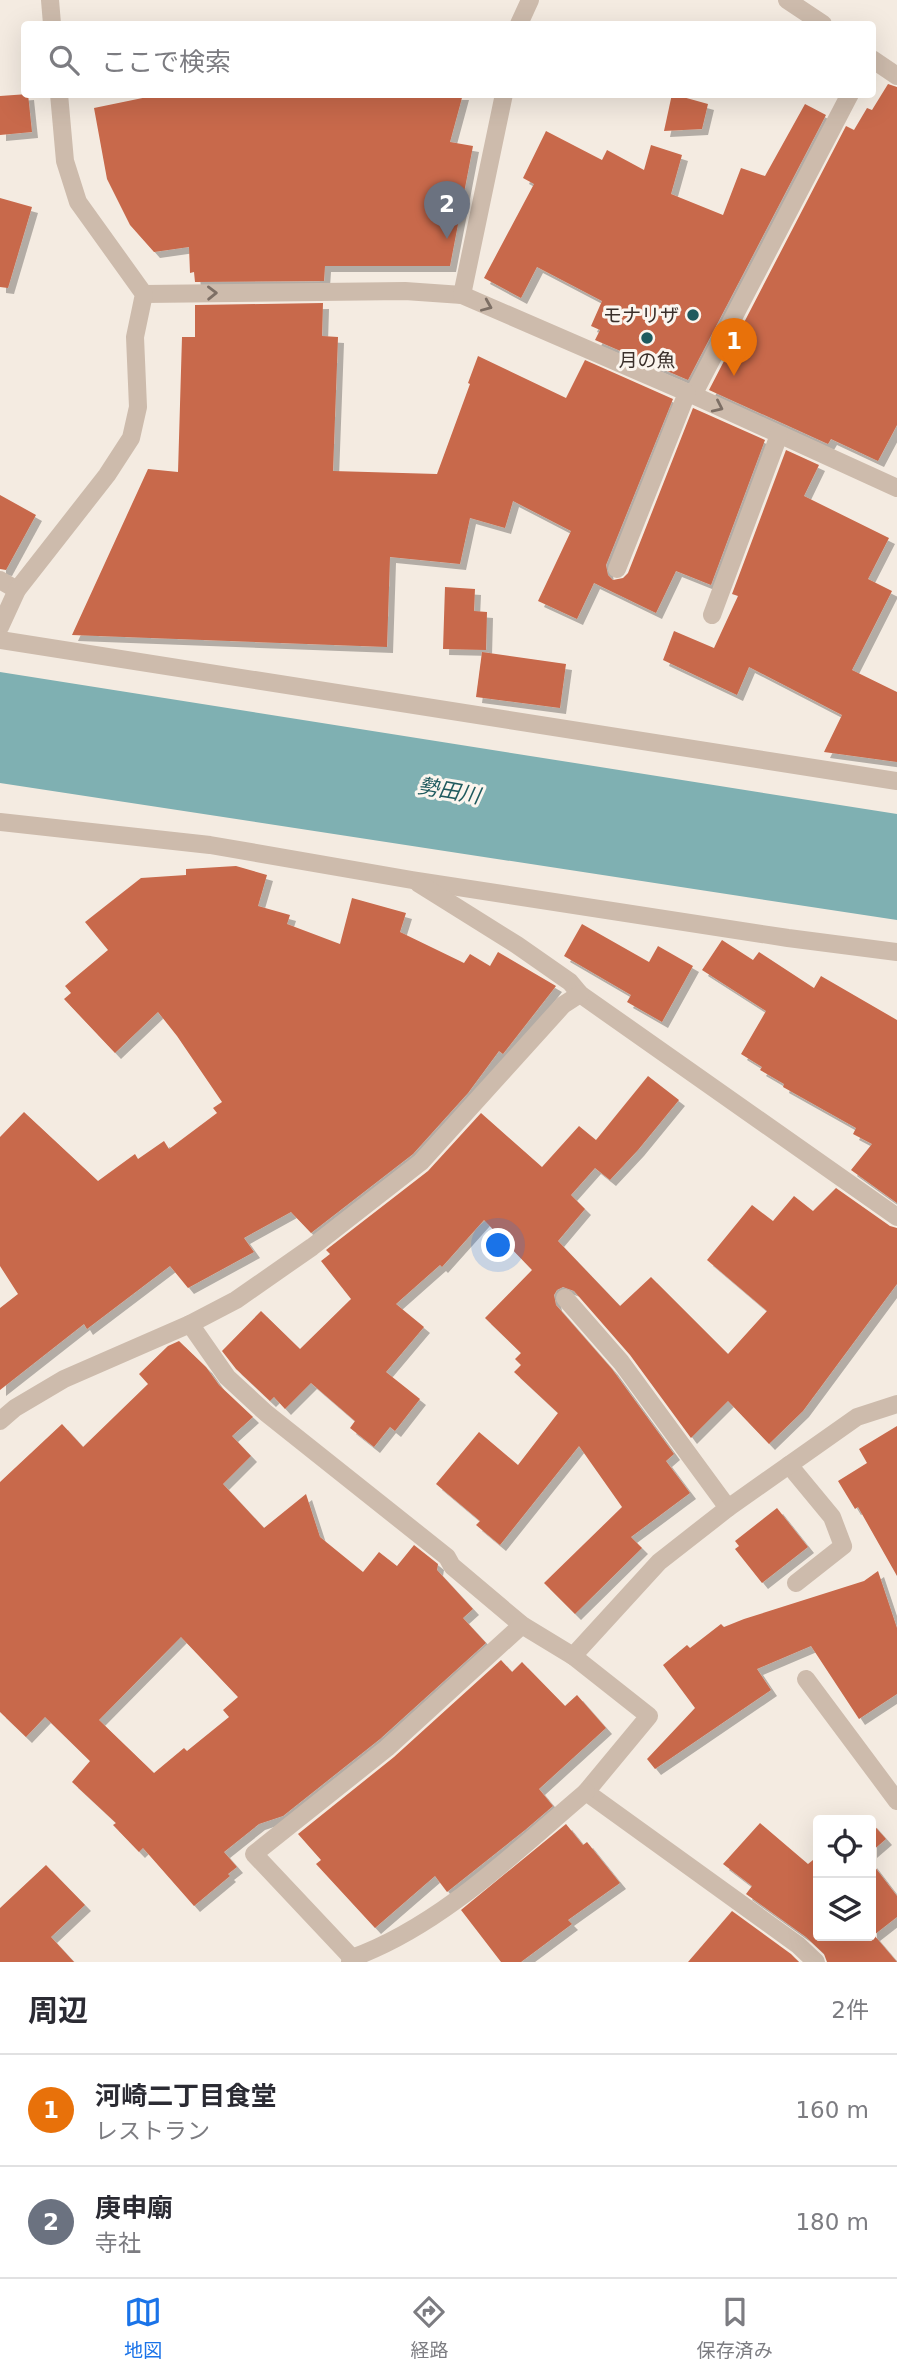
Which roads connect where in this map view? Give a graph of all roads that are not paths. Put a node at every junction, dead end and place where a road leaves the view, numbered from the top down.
1 (50, 0) edge
2 (530, 0) edge
3 (787, 0) edge
4 (52, 21) edge
5 (520, 21) edge
6 (818, 21) edge
7 (876, 61) edge
8 (897, 76) edge
9 (58, 98) edge
10 (503, 98) edge
11 (848, 98) edge
12 (144, 294) junction
13 (462, 295) junction
14 (690, 394) junction
15 (779, 435) junction
16 (897, 488) edge
17 (617, 569) dead end
18 (0, 580) edge
19 (17, 590) junction
20 (712, 615) dead end
21 (0, 627) edge
22 (0, 640) edge
23 (897, 781) edge
24 (0, 822) edge
25 (412, 880) junction
26 (897, 952) edge
27 (580, 994) junction
28 (896, 1215) edge
29 (565, 1298) dead end
30 (190, 1324) junction
31 (895, 1409) edge
32 (0, 1421) edge
33 (789, 1465) junction
34 (728, 1508) junction
35 (796, 1583) dead end
36 (522, 1625) junction
37 (573, 1656) junction
38 (806, 1679) dead end
39 (586, 1792) junction
40 (897, 1801) edge
41 (351, 1960) edge
42 (816, 1962) edge

1 - 4 street
2 - 5 street
3 - 6 street
7 - 8 street
9 - 12 street
10 - 13 street
11 - 14 street
12 -> 13 street
12 - 19 street
13 -> 14 street
14 -> 15 street
14 - 17 street
15 - 16 street
15 - 20 street
18 - 19 street
19 - 21 street
22 - 23 street
24 - 25 street
25 - 26 street
25 - 27 street
27 - 28 street
27 - 30 street
29 - 34 street
30 - 32 street
30 - 36 street
31 - 33 street
33 - 34 street
33 - 35 street
34 - 37 street
36 - 37 street
36 - 41 street
37 - 39 street
38 - 40 street
39 - 41 street
39 - 42 street

